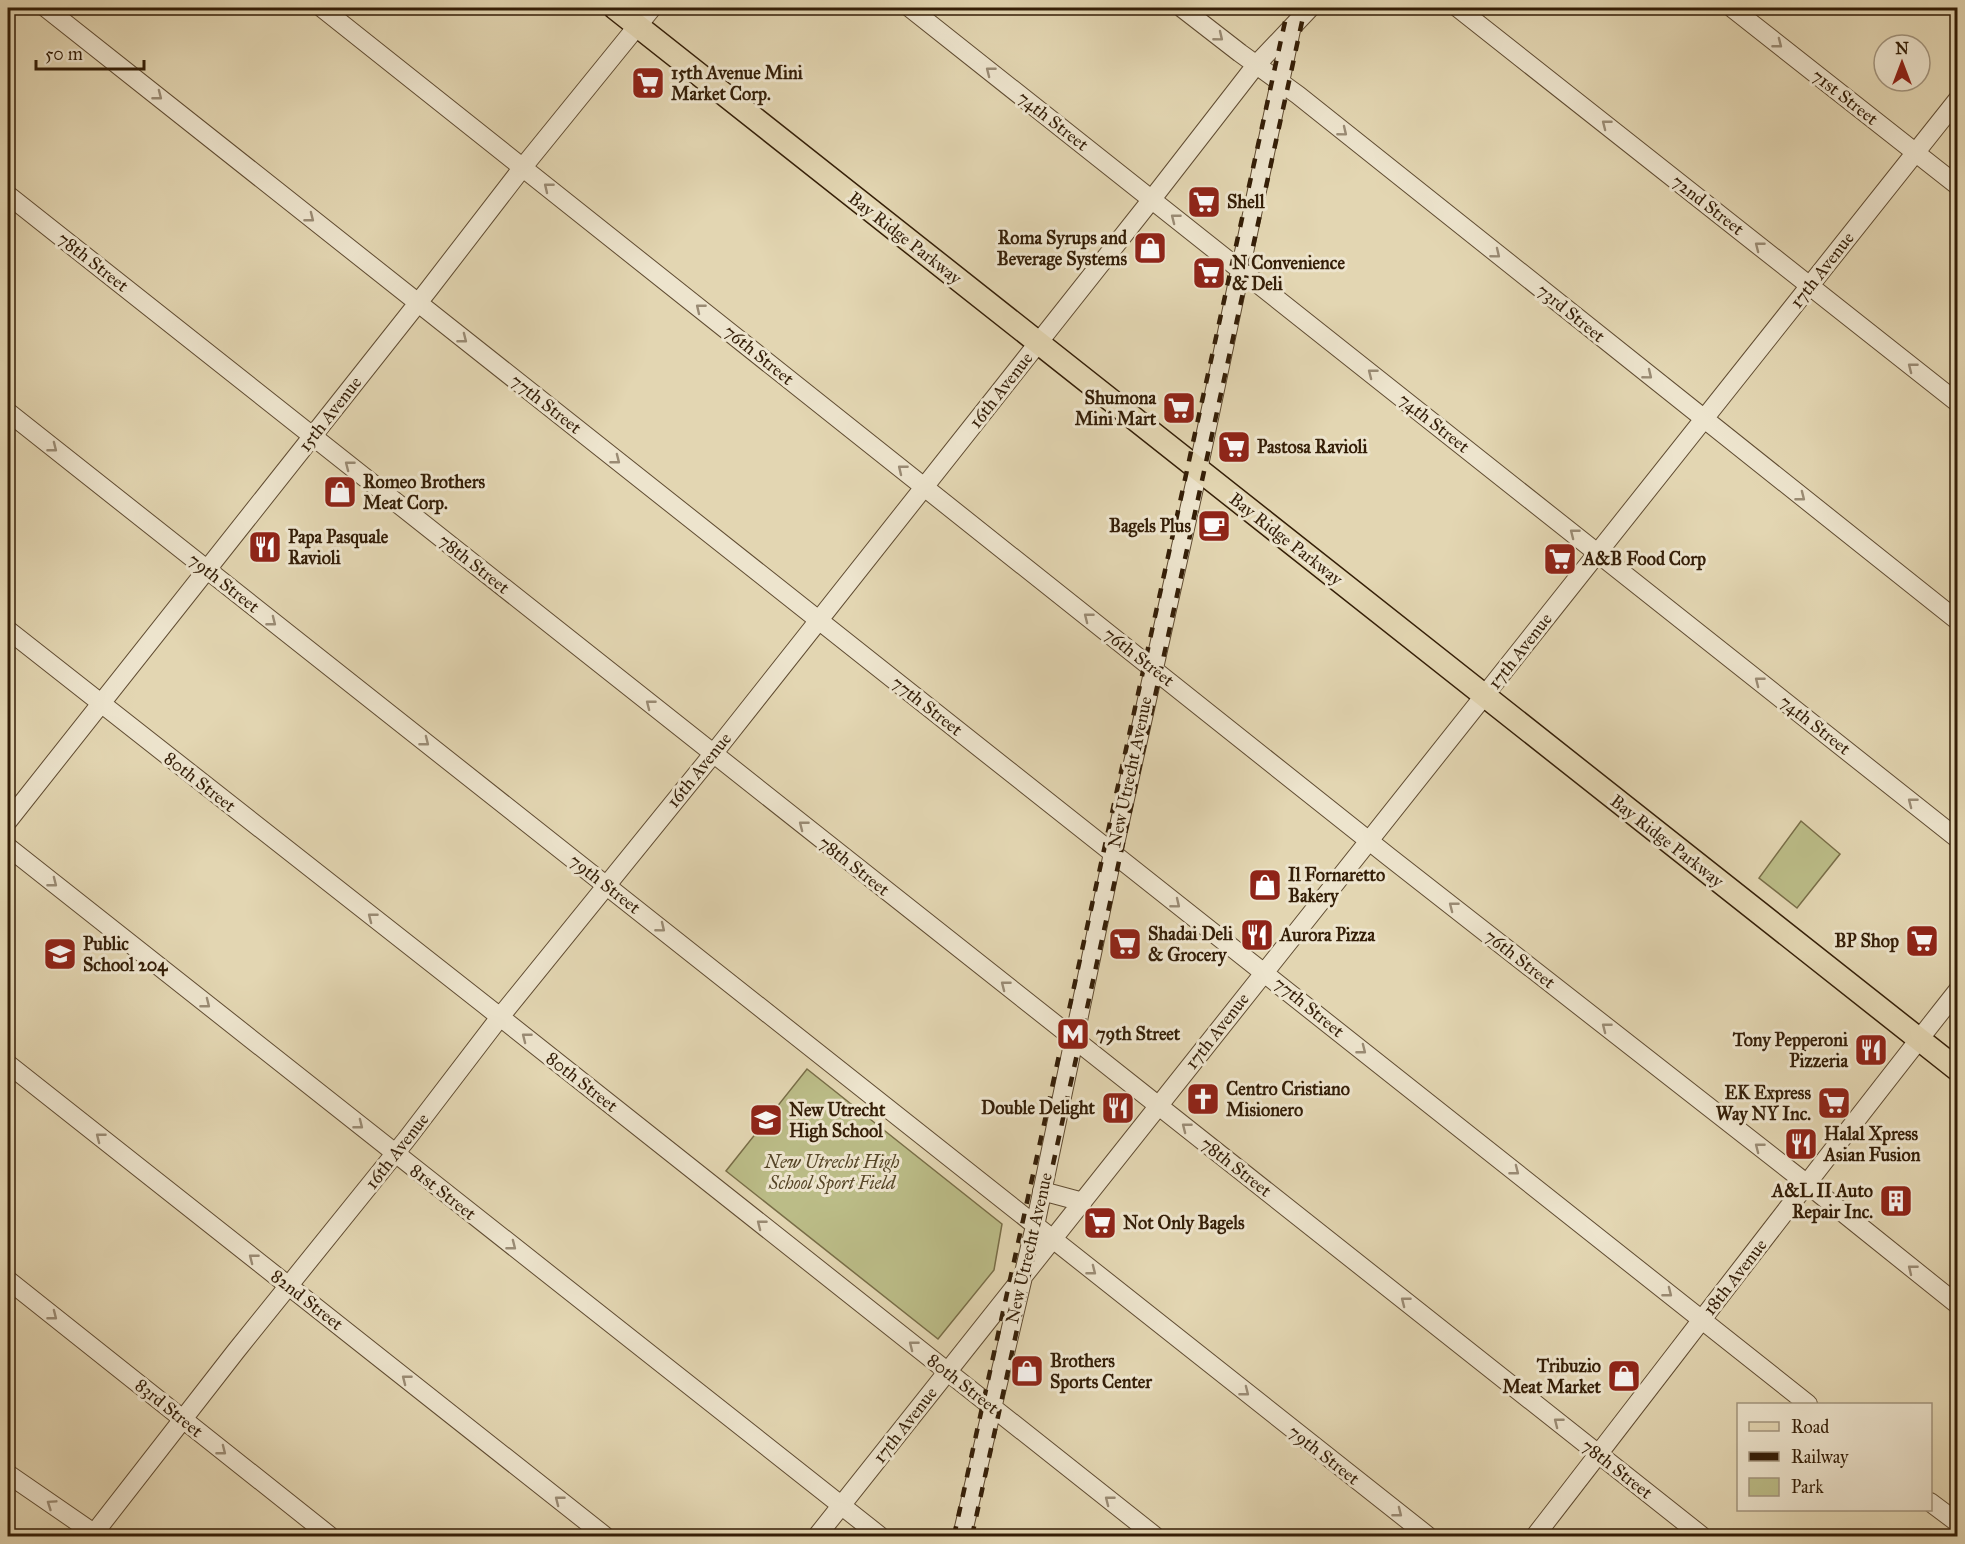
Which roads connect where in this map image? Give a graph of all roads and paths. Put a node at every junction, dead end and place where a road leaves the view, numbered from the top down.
1 (46, 8) edge
2 (322, 8) edge
3 (615, 8) edge
4 (652, 8) edge
5 (910, 8) edge
6 (1182, 8) edge
7 (1296, 8) edge
8 (1310, 8) edge
9 (1458, 8) edge
10 (1732, 8) edge
11 (638, 26) junction
12 (1291, 29) junction
13 (1256, 65) junction
14 (1280, 82) junction
15 (1958, 99) edge
16 (1915, 153) junction
17 (523, 167) junction
18 (1958, 186) edge
19 (8, 195) edge
20 (1152, 200) junction
21 (1241, 270) junction
22 (1809, 286) junction
23 (418, 303) junction
24 (1038, 343) junction
25 (1958, 403) edge
26 (8, 412) edge
27 (1703, 419) junction
28 (313, 436) junction
29 (1198, 470) junction
30 (924, 487) junction
31 (1598, 553) junction
32 (206, 570) junction
33 (819, 620) junction
34 (1958, 621) edge
35 (8, 630) edge
36 (1153, 668) junction
37 (1484, 697) junction
38 (101, 704) junction
39 (712, 754) junction
40 (8, 821) edge
41 (1958, 839) edge
42 (1370, 841) junction
43 (8, 847) edge
44 (1113, 853) junction
45 (605, 884) junction
46 (1264, 972) junction
47 (1958, 990) edge
48 (500, 1017) junction
49 (1919, 1039) junction
50 (1074, 1040) junction
51 (8, 1064) edge
52 (1958, 1070) edge
53 (1158, 1105) junction
54 (395, 1154) junction
55 (1806, 1183) junction
56 (1042, 1191) junction
57 (1083, 1202) junction
58 (1035, 1226) junction
59 (1053, 1240) junction
60 (8, 1280) edge
61 (1022, 1280) junction
62 (288, 1285) junction
63 (1958, 1305) edge
64 (1701, 1319) junction
65 (947, 1372) junction
66 (1807, 1403) edge
67 (993, 1408) junction
68 (183, 1418) junction
69 (1598, 1454) junction
70 (8, 1474) edge
71 (1932, 1504) edge
72 (841, 1506) junction
73 (1958, 1523) edge
74 (95, 1536) edge
75 (330, 1536) edge
76 (605, 1536) edge
77 (817, 1536) edge
78 (880, 1536) edge
79 (962, 1536) edge
80 (1155, 1536) edge
81 (1428, 1536) edge
82 (1535, 1536) edge
83 (1702, 1536) edge

1 -> 23 street, 77th Street
2 - 17 street, 76th Street
3 - 11 main road, Bay Ridge Parkway
4 - 11 street, 15th Avenue
20 -> 5 street, 74th Street
6 -> 13 street, 73rd Street
7 - 12 street, New Utrecht Avenue
8 - 12 street, 16th Avenue
22 -> 9 street, 72nd Street
10 -> 16 street, 71st Street
11 - 17 street, 15th Avenue
11 - 24 main road, Bay Ridge Parkway
12 - 13 street, 16th Avenue
12 - 14 street, New Utrecht Avenue
13 - 14 street, 73rd Street
13 - 20 street, 16th Avenue
14 - 21 street, New Utrecht Avenue
14 -> 27 street, 73rd Street
15 - 16 street, 17th Avenue
16 - 18 street, 71st Street
16 - 22 street, 17th Avenue
17 - 23 street, 15th Avenue
30 -> 17 street, 76th Street
19 - 28 street, 78th Street
21 -> 20 street, 74th Street
20 - 24 street, 16th Avenue
21 - 29 street, New Utrecht Avenue
31 -> 21 street, 74th Street
25 -> 22 street, 72nd Street
22 - 27 street, 17th Avenue
23 - 28 street, 15th Avenue
23 -> 33 street, 77th Street
24 - 29 main road, Bay Ridge Parkway
24 - 30 street, 16th Avenue
26 -> 32 street, 79th Street
27 - 31 street, 17th Avenue
27 -> 34 street, 73rd Street
28 - 32 street, 15th Avenue
39 -> 28 street, 78th Street
29 - 36 street, New Utrecht Avenue
29 - 37 main road, Bay Ridge Parkway
30 - 33 street, 16th Avenue
36 -> 30 street, 76th Street
31 - 37 street, 17th Avenue
41 -> 31 street, 74th Street
32 - 38 street, 15th Avenue
32 -> 45 street, 79th Street
33 - 39 street, 16th Avenue
33 - 44 street, 77th Street
35 - 38 street, 80th Street
36 - 42 street, 76th Street
36 - 44 street, New Utrecht Avenue
37 - 42 street, 17th Avenue
37 - 49 main road, Bay Ridge Parkway
38 - 40 street, 15th Avenue
48 -> 38 street, 80th Street
39 - 45 street, 16th Avenue
50 -> 39 street, 78th Street
42 - 46 street, 17th Avenue
55 -> 42 street, 76th Street
43 -> 54 street, 81st Street
44 -> 46 street, 77th Street
44 - 50 street, New Utrecht Avenue
45 - 48 street, 16th Avenue
45 -> 58 street, 79th Street
46 - 53 street, 17th Avenue
46 -> 64 street, 77th Street
47 - 49 street, 18th Avenue
48 - 54 street, 16th Avenue
65 -> 48 street, 80th Street
49 - 52 main road, Bay Ridge Parkway
49 - 55 street, 18th Avenue
50 - 53 street, 78th Street
50 - 56 street, New Utrecht Avenue
62 -> 51 street, 82nd Street
53 - 57 street, 17th Avenue
69 -> 53 street, 78th Street
54 - 62 street, 16th Avenue
54 -> 72 street, 81st Street
63 -> 55 street, 76th Street
55 - 64 street, 18th Avenue
56 - 57 street
56 - 58 street, New Utrecht Avenue
57 - 59 street, 17th Avenue
58 - 59 street, 79th Street
58 - 61 street, New Utrecht Avenue
59 - 61 street, 17th Avenue
59 -> 81 street, 79th Street
60 -> 68 street, 83rd Street
61 - 65 street, 17th Avenue
61 - 67 street, New Utrecht Avenue
62 - 68 street, 16th Avenue
76 -> 62 street, 82nd Street
64 - 66 street, 77th Street
64 - 69 street, 18th Avenue
65 - 67 street, 80th Street
65 - 72 street, 17th Avenue
67 - 79 street, New Utrecht Avenue
80 -> 67 street, 80th Street
68 - 74 street, 16th Avenue
68 -> 75 street, 83rd Street
69 - 82 street, 18th Avenue
69 - 83 street, 78th Street
74 -> 70 street
71 - 73 street
72 - 77 street, 17th Avenue
72 - 78 street, 81st Street

